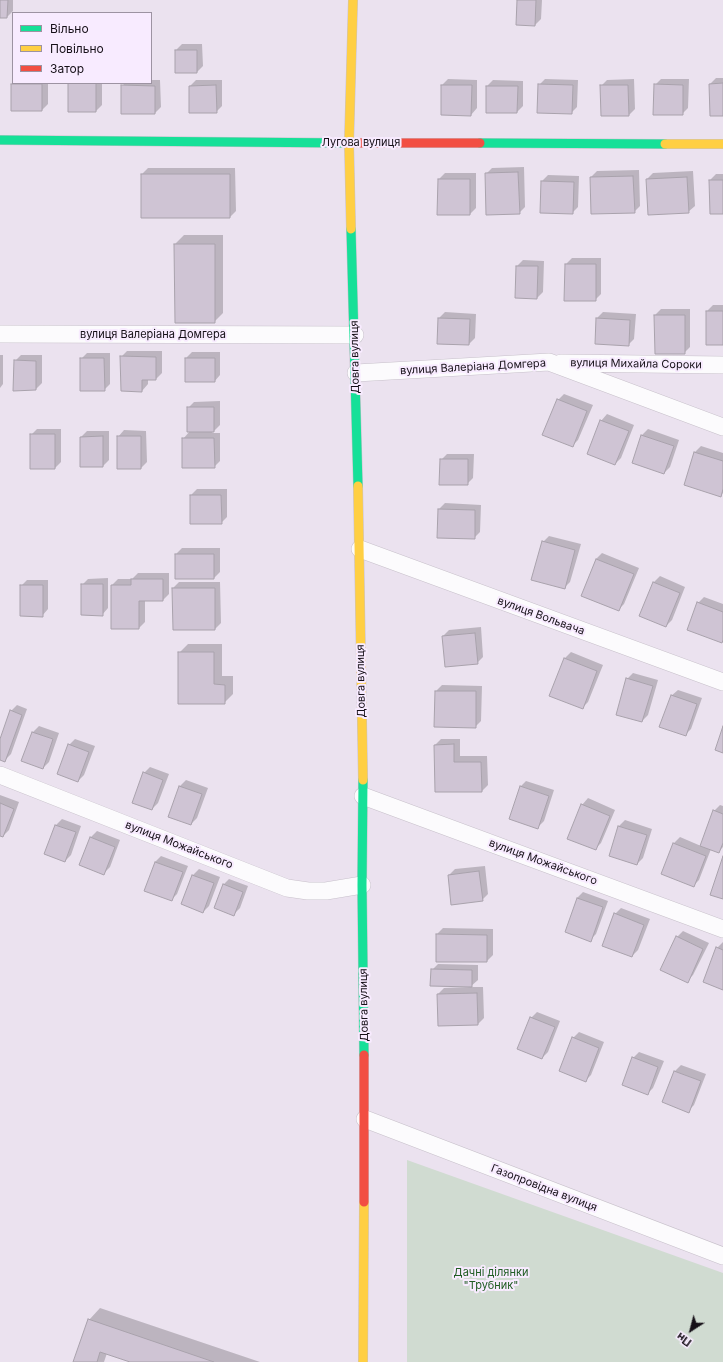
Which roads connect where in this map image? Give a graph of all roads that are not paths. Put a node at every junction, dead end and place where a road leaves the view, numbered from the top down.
1 (353, 0) edge
2 (0, 140) edge
3 (349, 143) junction
4 (723, 144) edge
5 (0, 334) edge
6 (355, 335) junction
7 (549, 362) junction
8 (723, 365) edge
9 (356, 373) junction
10 (723, 427) edge
11 (360, 549) junction
12 (723, 682) edge
13 (0, 775) edge
14 (363, 796) junction
15 (362, 885) junction
16 (723, 929) edge
17 (365, 1119) junction
18 (723, 1256) edge
19 (363, 1362) edge

1 - 3 street, Довга вулиця
2 - 3 street, Лугова вулиця
3 - 4 street, Лугова вулиця
3 - 6 street, Довга вулиця
5 - 6 street, вулиця Валеріана Домгера
6 - 9 street, Довга вулиця
7 - 8 street, вулиця Михайла Сороки
7 - 9 street, вулиця Валеріана Домгера
7 - 10 street, вулиця Валеріана Домгера
9 - 11 street, Довга вулиця
11 - 12 street, вулиця Вольвача
11 - 14 street, Довга вулиця
13 - 15 street, вулиця Можайського
14 - 15 street, Довга вулиця
14 - 16 street, вулиця Можайського
15 - 17 street, Довга вулиця
17 - 18 street, Газопровідна вулиця
17 - 19 street, Довга вулиця

